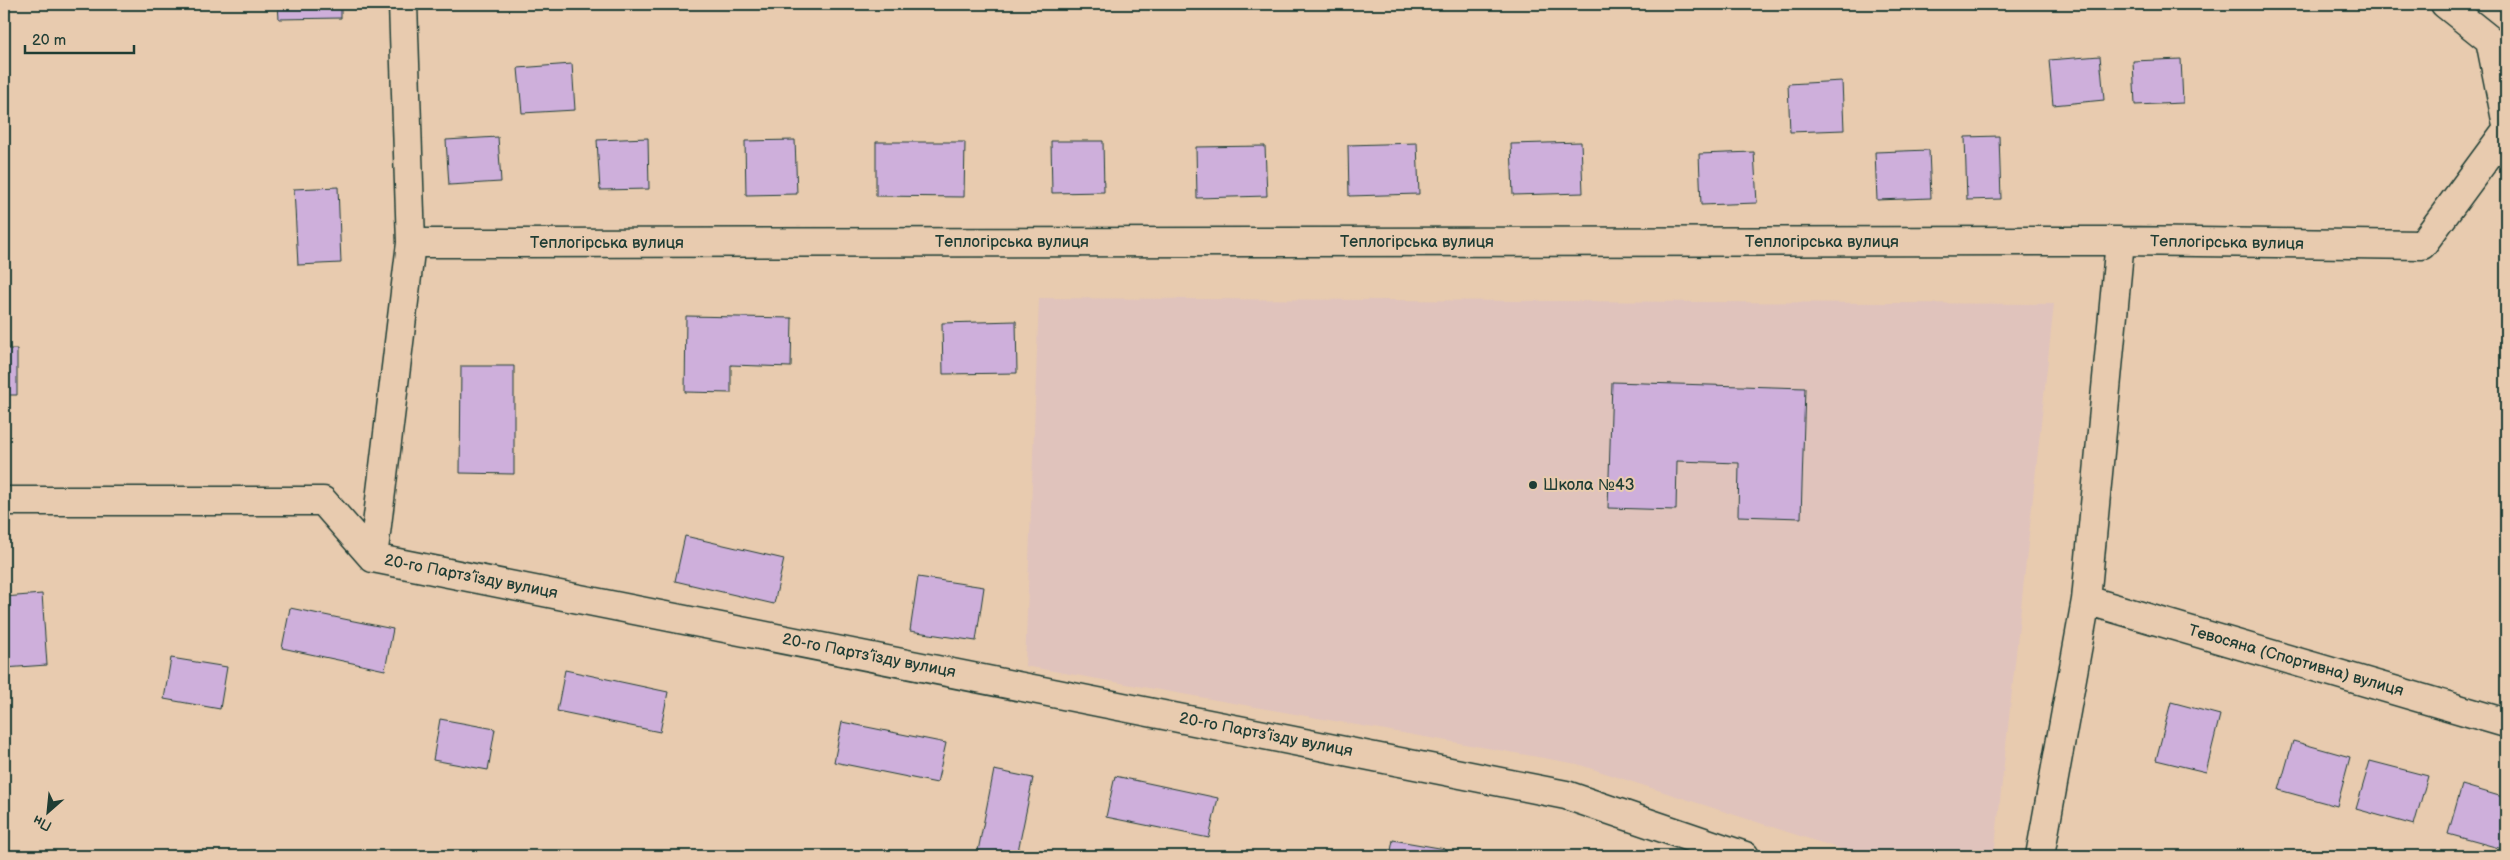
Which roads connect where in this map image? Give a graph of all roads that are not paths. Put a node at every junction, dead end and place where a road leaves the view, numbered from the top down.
1 (403, 4) edge
2 (2445, 4) edge
3 (2506, 120) edge
4 (2506, 131) edge
5 (2120, 242) junction
6 (411, 243) junction
7 (4, 501) edge
8 (373, 558) junction
9 (2086, 600) junction
10 (2506, 723) edge
11 (1745, 856) edge
12 (2040, 856) edge

1 - 6 street
2 - 3 street
4 - 5 street, Теплогірська вулиця
5 - 6 street, Теплогірська вулиця
5 - 9 street
6 - 8 street
7 - 8 street, 20-го Партз’їзду вулиця
8 - 11 street, 20-го Партз’їзду вулиця
9 - 10 street, Тевосяна (Спортивна) вулиця
9 - 12 street

